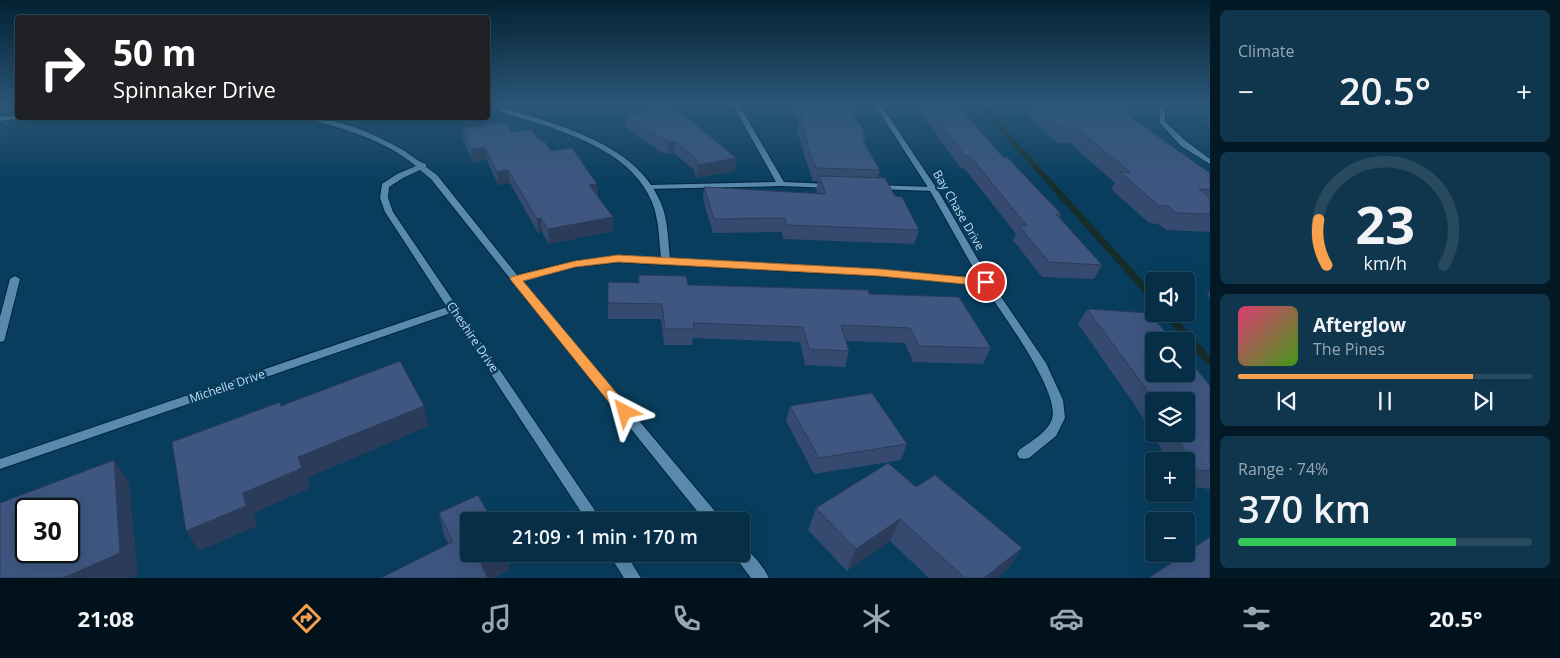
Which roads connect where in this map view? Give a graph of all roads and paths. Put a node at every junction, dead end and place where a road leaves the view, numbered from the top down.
1 (359, 132) edge
2 (565, 132) edge
3 (752, 132) edge
4 (896, 132) edge
5 (1172, 132) edge
6 (1210, 162) edge
7 (423, 166) junction
8 (782, 184) junction
9 (649, 186) junction
10 (838, 186) edge
11 (866, 187) edge
12 (933, 189) junction
13 (666, 262) junction
14 (15, 279) dead end
15 (515, 279) junction
16 (986, 282) junction
17 (454, 308) junction
18 (0, 338) edge
19 (1024, 454) dead end
20 (0, 464) edge
21 (589, 512) edge
22 (707, 512) edge
23 (622, 562) edge
24 (747, 562) edge
25 (633, 578) edge
26 (760, 578) edge

1 - 7 street
2 - 9 street
3 - 8 street
4 - 12 street, Bay Chase Drive
5 - 6 street
7 - 15 street
7 - 17 street, Cheshire Drive
8 - 9 street
8 - 10 street
9 - 13 street
11 - 12 street
12 - 16 street, Bay Chase Drive
13 - 15 street
13 - 16 street
14 - 18 street
15 - 22 street
16 - 19 street, Bay Chase Drive
17 - 20 street, Michelle Drive
17 - 21 street, Cheshire Drive
23 - 25 street
24 - 26 street

